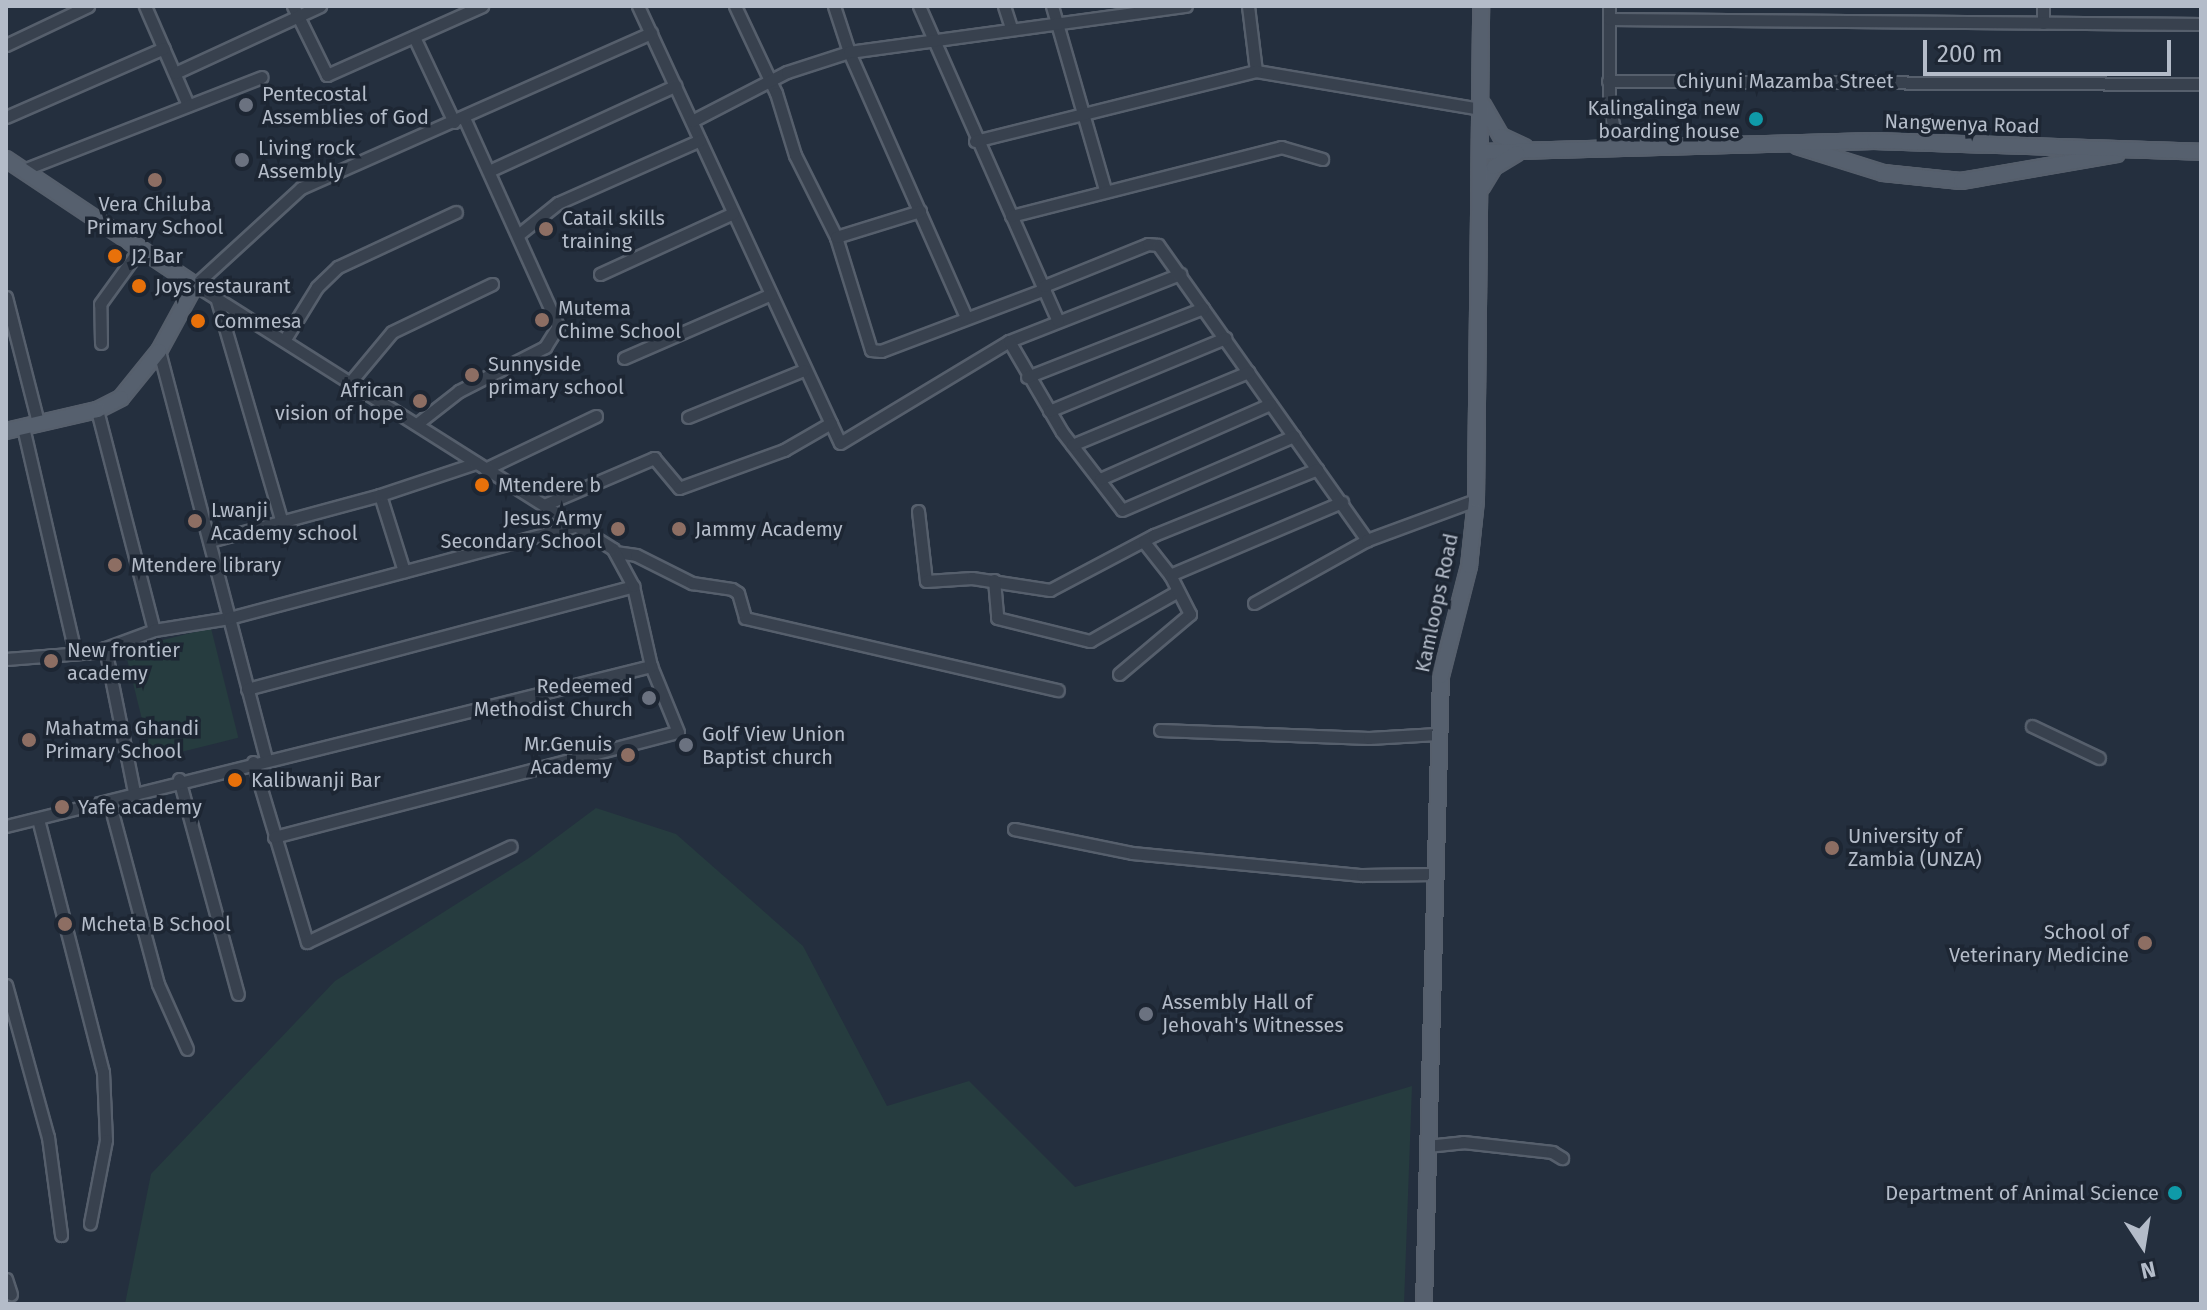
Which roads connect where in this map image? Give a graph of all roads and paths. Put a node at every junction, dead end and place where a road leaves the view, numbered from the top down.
1 (88, 6) edge
2 (145, 6) edge
3 (320, 6) edge
4 (482, 6) edge
5 (638, 6) edge
6 (735, 6) edge
7 (834, 6) edge
8 (919, 6) edge
9 (1004, 6) edge
10 (1052, 6) edge
11 (1186, 6) edge
12 (1248, 6) edge
13 (1481, 6) edge
14 (1681, 6) edge
15 (1728, 6) edge
16 (2043, 6) edge
17 (295, 11) edge
18 (1097, 12) edge
19 (1609, 12) edge
20 (1681, 20) junction
21 (1728, 21) junction
22 (1055, 23) junction
23 (2043, 23) junction
24 (2201, 24) edge
25 (1011, 28) junction
26 (651, 33) junction
27 (414, 37) junction
28 (932, 42) junction
29 (6, 45) edge
30 (164, 48) junction
31 (849, 52) junction
32 (1256, 71) junction
33 (175, 73) junction
34 (261, 77) dead end
35 (769, 81) junction
36 (1608, 81) junction
37 (2201, 84) edge
38 (675, 86) junction
39 (1481, 90) junction
40 (188, 105) junction
41 (1480, 109) junction
42 (1086, 114) junction
43 (6, 117) edge
44 (459, 120) junction
45 (692, 121) junction
46 (700, 140) junction
47 (975, 141) junction
48 (1785, 142) junction
49 (1618, 147) junction
50 (1533, 149) junction
51 (2137, 150) junction
52 (1480, 152) junction
53 (2201, 152) edge
54 (6, 159) edge
55 (1322, 159) dead end
56 (23, 170) junction
57 (489, 171) junction
58 (1105, 190) junction
59 (1479, 192) junction
60 (920, 211) junction
61 (456, 212) dead end
62 (733, 213) junction
63 (1011, 216) junction
64 (518, 235) junction
65 (836, 237) junction
66 (139, 250) junction
67 (600, 274) dead end
68 (1180, 274) junction
69 (492, 284) dead end
70 (195, 285) junction
71 (1044, 287) junction
72 (771, 294) junction
73 (6, 297) edge
74 (216, 297) junction
75 (1203, 308) junction
76 (966, 317) junction
77 (1058, 321) junction
78 (1225, 338) junction
79 (285, 339) junction
80 (1009, 341) junction
81 (101, 343) dead end
82 (159, 351) junction
83 (624, 358) dead end
84 (804, 370) junction
85 (1248, 372) junction
86 (1027, 377) junction
87 (352, 380) junction
88 (1270, 404) junction
89 (97, 410) junction
90 (1049, 411) junction
91 (596, 416) dead end
92 (688, 417) dead end
93 (38, 423) junction
94 (418, 423) junction
95 (831, 423) junction
96 (23, 427) junction
97 (6, 431) edge
98 (1294, 436) junction
99 (1072, 445) junction
100 (480, 466) junction
101 (1317, 469) junction
102 (1100, 479) junction
103 (380, 495) junction
104 (1476, 500) junction
105 (1342, 502) junction
106 (544, 505) junction
107 (918, 511) dead end
108 (282, 522) junction
109 (578, 525) junction
110 (1367, 540) junction
111 (210, 541) junction
112 (1144, 542) junction
113 (615, 552) junction
114 (404, 571) junction
115 (1170, 575) junction
116 (994, 580) junction
117 (633, 586) junction
118 (1178, 591) junction
119 (1254, 603) dead end
120 (229, 618) junction
121 (154, 630) junction
122 (105, 648) junction
123 (75, 653) junction
124 (6, 659) edge
125 (651, 666) junction
126 (1119, 674) dead end
127 (247, 689) junction
128 (1058, 690) dead end
129 (2032, 726) dead end
130 (1160, 730) dead end
131 (1437, 734) junction
132 (2099, 758) dead end
133 (266, 759) junction
134 (253, 762) junction
135 (179, 779) junction
136 (134, 792) junction
137 (109, 801) junction
138 (38, 819) junction
139 (6, 826) edge
140 (1014, 829) dead end
141 (274, 837) junction
142 (511, 846) dead end
143 (1434, 874) junction
144 (6, 985) edge
145 (238, 994) dead end
146 (187, 1049) dead end
147 (1427, 1146) junction
148 (1562, 1158) dead end
149 (90, 1223) dead end
150 (61, 1235) dead end
151 (6, 1279) edge
152 (11, 1294) dead end
153 (1424, 1304) edge

1 - 29 street
2 - 30 street
3 - 17 street
4 - 27 street
5 - 26 street
6 - 35 street
7 - 31 street
8 - 28 street
9 - 25 street
10 - 22 street
11 - 18 street
12 - 32 street
13 - 39 main road, Kamloops Road
14 - 20 street
15 - 21 street
16 - 23 street
17 - 27 street
17 - 33 street
18 - 22 street
19 - 20 street
19 - 36 street
20 - 21 street
21 - 23 street
22 - 25 street
22 - 42 street
23 - 24 street
25 - 28 street
26 - 38 street
26 - 44 street
27 - 44 street
28 - 31 street
28 - 47 street
30 - 33 street
30 - 43 street
31 - 35 street
31 - 60 street
32 - 41 street
32 - 42 street
33 - 40 street
34 - 40 street
35 - 45 street
35 - 65 street
36 - 37 street, Chiyuni Mazamba Street
36 - 49 street
38 - 45 street
38 - 57 street
39 - 41 main road, Kamloops Road
39 - 50 main road
40 - 56 street
41 - 52 main road, Kamloops Road
42 - 47 street
42 - 58 street
44 - 57 street
44 - 70 street
45 - 46 street
46 - 62 street
46 - 64 street
47 - 63 street
48 - 49 main road, Nangwenya Road
48 - 51 main road, Nangwenya Road
48 - 51 main road, Nangwenya Road
49 - 50 main road, Nangwenya Road
50 - 52 main road, Nangwenya Road
50 - 59 main road
51 - 53 main road, Nangwenya Road
52 - 59 main road, Kamloops Road
54 - 56 main road
55 - 58 street
56 - 66 main road
57 - 64 street
58 - 63 street
59 - 104 main road, Kamloops Road
60 - 65 street
60 - 76 street
61 - 79 street
62 - 67 street
62 - 72 street
63 - 71 street
64 - 94 street
65 - 76 street
66 - 70 main road
66 - 81 street
68 - 71 street
68 - 75 street
68 - 77 street
69 - 87 street
70 - 74 street
70 - 82 main road
71 - 76 street
71 - 77 street
72 - 83 street
72 - 84 street
73 - 93 street
74 - 79 street
74 - 108 street
75 - 78 street
75 - 86 street
77 - 80 street
78 - 85 street
78 - 90 street
79 - 87 street
80 - 86 street
80 - 95 street
82 - 89 main road
82 - 111 street
84 - 92 street
84 - 95 street
85 - 88 street
85 - 99 street
86 - 90 street
87 - 94 street
88 - 98 street
88 - 102 street
89 - 93 main road
89 - 121 street
90 - 99 street
91 - 100 street
93 - 96 main road
94 - 100 street
95 - 106 street
96 - 97 main road
96 - 123 street
98 - 101 street
98 - 102 street
99 - 102 street
100 - 103 street
100 - 106 street
101 - 105 street
101 - 112 street
103 - 108 street
103 - 114 street
104 - 110 street
104 - 131 main road, Kamloops Road
105 - 110 street
105 - 115 street
106 - 109 street
107 - 116 street
108 - 111 street
109 - 113 street
109 - 114 street
110 - 119 street
111 - 120 street
112 - 115 street
112 - 116 street
113 - 117 street
113 - 128 street
114 - 120 street
115 - 118 street
116 - 118 street
117 - 125 street
117 - 127 street
118 - 126 street
120 - 121 street
120 - 127 street
121 - 122 street
122 - 123 street
122 - 136 street
123 - 124 street
125 - 133 street
125 - 141 street
127 - 133 street
129 - 132 street
130 - 131 street
131 - 143 main road, Kamloops Road
133 - 134 street
134 - 135 street
134 - 141 street
135 - 136 street
135 - 145 street
136 - 137 street
137 - 138 street
137 - 146 street
138 - 139 street
138 - 149 street
140 - 143 street
141 - 142 street
143 - 147 main road, Kamloops Road
144 - 150 street
147 - 148 street
147 - 153 main road, Kamloops Road
151 - 152 street

